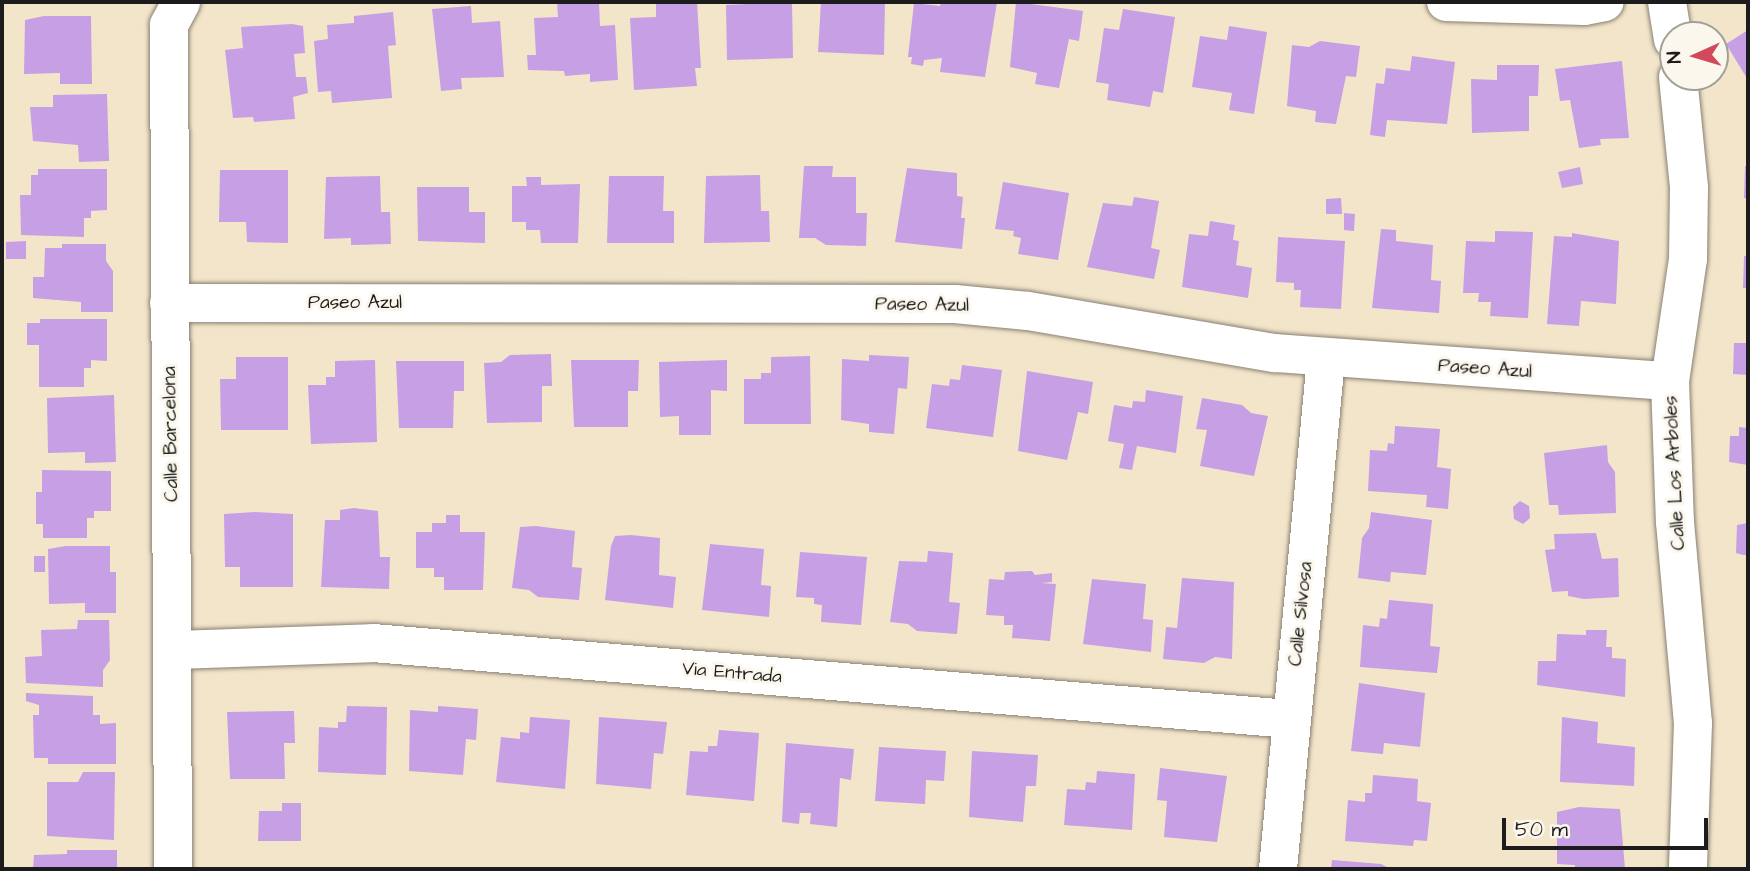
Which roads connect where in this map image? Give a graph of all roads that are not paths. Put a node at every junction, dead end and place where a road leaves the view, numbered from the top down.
1 (181, 2) edge
2 (1446, 2) edge
3 (1605, 2) edge
4 (1667, 2) edge
5 (1670, 21) edge
6 (1679, 91) edge
7 (169, 303) junction
8 (1326, 358) junction
9 (1671, 381) junction
10 (174, 650) junction
11 (1290, 719) junction
12 (173, 869) edge
13 (1278, 869) edge
14 (1688, 869) edge

1 - 7 street, Calle Barcelona
2 - 3 street
4 - 5 street
6 - 9 street, Calle Los Arboles
7 - 8 street, Paseo Azul
7 - 10 street, Calle Barcelona
8 - 9 street, Paseo Azul
8 - 11 street, Calle Silvosa
9 - 14 street, Calle Los Arboles
10 - 11 street, Via Entrada
10 - 12 street, Calle Barcelona
11 - 13 street, Calle Silvosa

